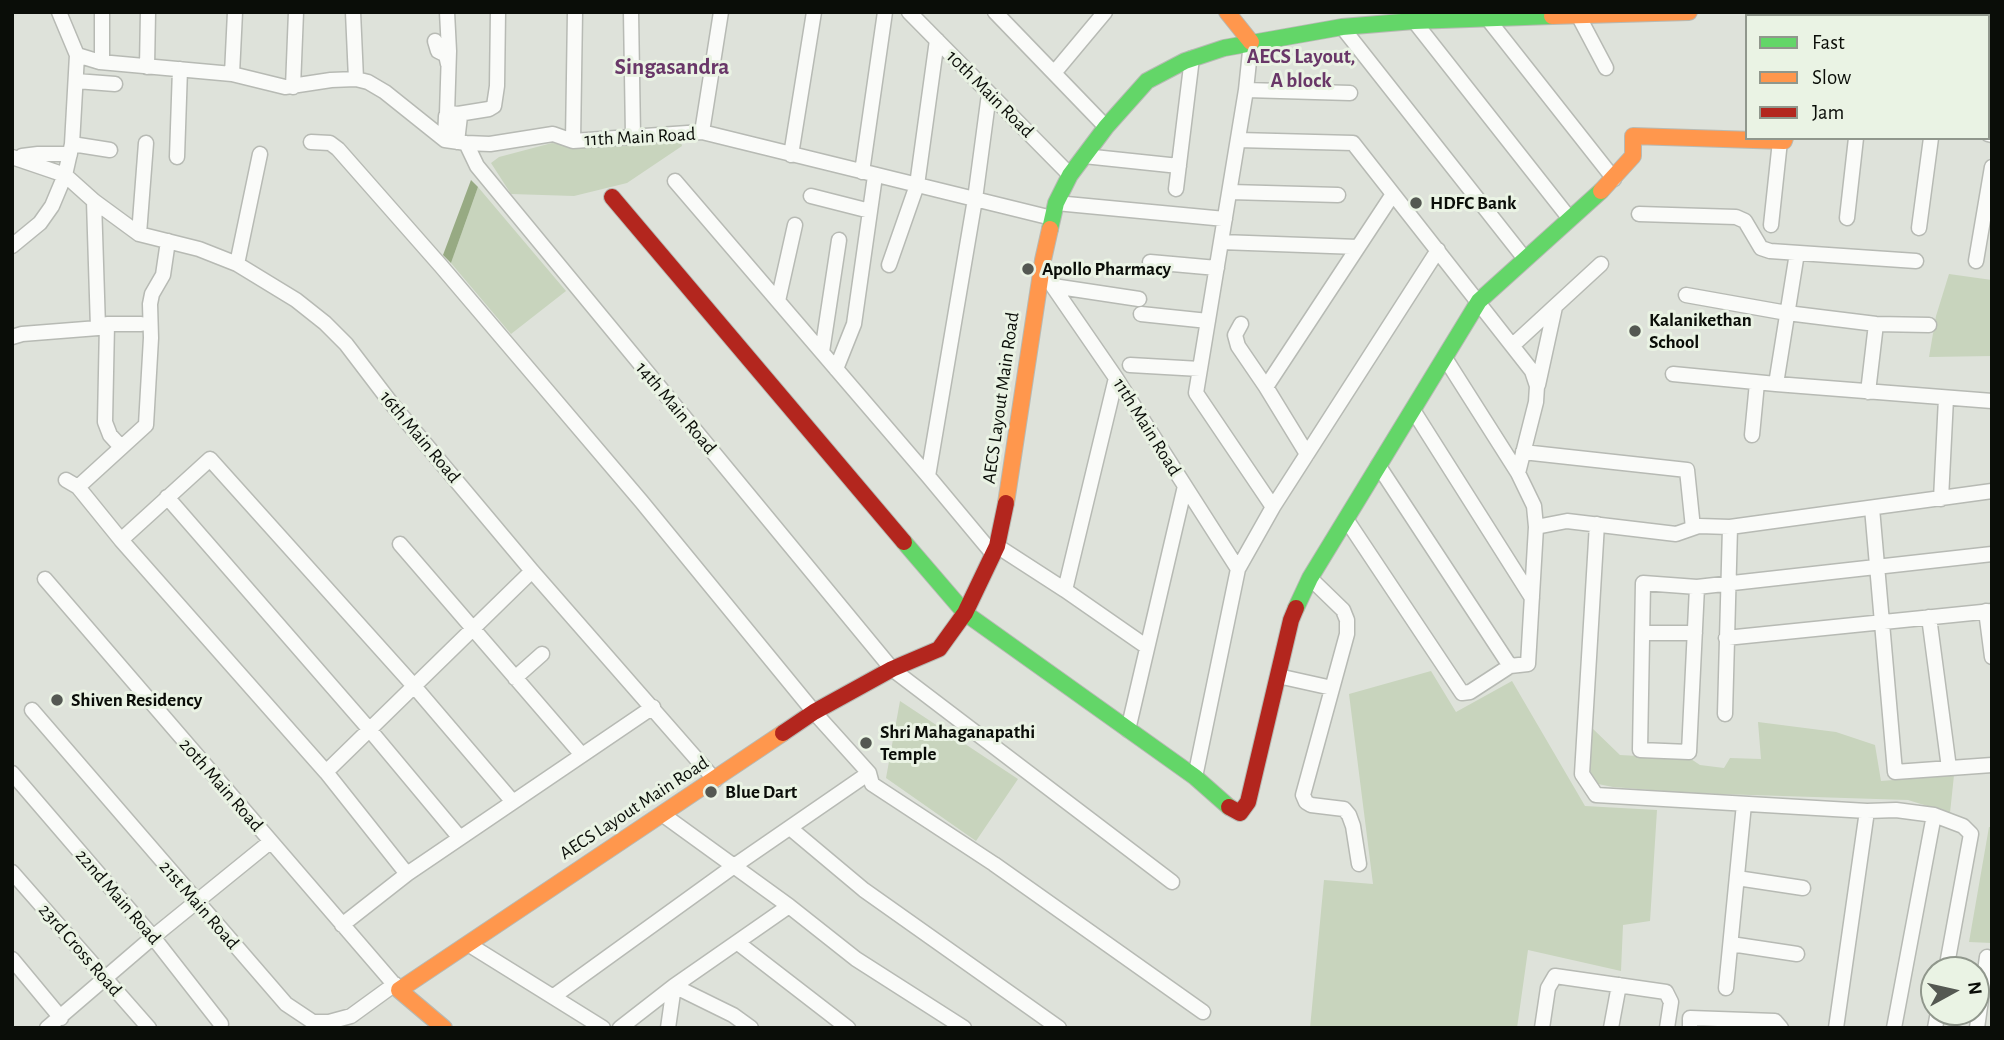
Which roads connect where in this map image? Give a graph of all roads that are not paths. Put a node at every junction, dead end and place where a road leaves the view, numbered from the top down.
1 (102, 12) edge
2 (148, 12) edge
3 (235, 12) edge
4 (296, 12) edge
5 (353, 12) edge
6 (447, 12) edge
7 (498, 12) edge
8 (575, 12) edge
9 (631, 12) edge
10 (721, 12) edge
11 (814, 12) edge
12 (885, 12) edge
13 (909, 12) edge
14 (1105, 12) edge
15 (1227, 12) edge
16 (1689, 12) edge
17 (1630, 13) edge
18 (1000, 14) edge
19 (62, 15) edge
20 (1578, 15) junction
21 (1487, 18) junction
22 (1414, 20) junction
23 (1342, 27) junction
24 (937, 40) junction
25 (1251, 42) junction
26 (77, 55) junction
27 (1192, 58) junction
28 (102, 62) junction
29 (147, 67) junction
30 (1606, 68) dead end
31 (180, 69) junction
32 (1054, 73) junction
33 (232, 74) junction
34 (356, 79) junction
35 (76, 81) junction
36 (115, 84) dead end
37 (293, 87) junction
38 (1246, 90) junction
39 (1350, 93) dead end
40 (989, 94) junction
41 (452, 114) junction
42 (1106, 127) junction
43 (702, 132) junction
44 (633, 135) junction
45 (563, 137) junction
46 (1745, 139) edge
47 (1238, 140) junction
48 (1783, 140) edge
49 (1856, 140) edge
50 (1931, 140) edge
51 (311, 142) dead end
52 (456, 142) junction
53 (146, 143) dead end
54 (71, 149) junction
55 (110, 150) dead end
56 (260, 154) dead end
57 (791, 155) junction
58 (1084, 156) junction
59 (177, 157) dead end
60 (15, 158) edge
61 (1179, 166) junction
62 (1992, 167) edge
63 (869, 174) junction
64 (65, 175) junction
65 (1070, 175) junction
66 (1614, 179) junction
67 (674, 181) dead end
68 (917, 186) junction
69 (1176, 189) dead end
70 (1230, 192) junction
71 (1393, 194) junction
72 (1338, 195) dead end
73 (811, 196) dead end
74 (612, 197) dead end
75 (975, 200) junction
76 (94, 201) junction
77 (870, 211) junction
78 (1054, 211) junction
79 (1639, 214) dead end
80 (1847, 218) dead end
81 (1225, 219) junction
82 (1570, 219) junction
83 (795, 225) dead end
84 (1771, 225) dead end
85 (1919, 228) dead end
86 (139, 234) junction
87 (839, 240) dead end
88 (167, 241) junction
89 (1221, 242) junction
90 (12, 246) edge
91 (1358, 247) junction
92 (1438, 250) junction
93 (1797, 253) junction
94 (1525, 260) junction
95 (1916, 261) dead end
96 (1976, 261) dead end
97 (1150, 262) dead end
98 (237, 264) junction
99 (1601, 264) dead end
100 (889, 265) dead end
101 (1217, 268) junction
102 (1041, 269) junction
103 (1053, 286) junction
104 (1686, 296) dead end
105 (1139, 299) dead end
106 (778, 301) junction
107 (1479, 301) junction
108 (1555, 307) junction
109 (1787, 313) junction
110 (1141, 314) dead end
111 (1208, 321) junction
112 (141, 324) dead end
113 (1241, 324) dead end
114 (1876, 324) junction
115 (1929, 325) dead end
116 (103, 326) junction
117 (12, 337) edge
118 (1513, 345) junction
119 (821, 352) junction
120 (1444, 358) junction
121 (1129, 365) dead end
122 (836, 369) junction
123 (1200, 369) junction
124 (1673, 374) dead end
125 (1116, 378) junction
126 (1757, 383) junction
127 (1776, 384) junction
128 (1537, 386) junction
129 (1266, 387) junction
130 (1868, 392) junction
131 (1946, 398) junction
132 (1992, 401) edge
133 (1413, 410) junction
134 (1752, 435) dead end
135 (121, 447) junction
136 (1523, 452) junction
137 (1307, 454) junction
138 (1378, 465) junction
139 (1518, 472) junction
140 (928, 475) junction
141 (1185, 486) junction
142 (1992, 491) edge
143 (167, 497) junction
144 (1941, 499) junction
145 (1273, 507) junction
146 (1872, 509) junction
147 (1346, 519) junction
148 (1597, 524) junction
149 (1536, 527) junction
150 (1730, 527) junction
151 (1693, 528) junction
152 (121, 540) junction
153 (400, 544) dead end
154 (995, 550) junction
155 (1992, 554) edge
156 (1877, 566) junction
157 (1238, 569) junction
158 (532, 571) junction
159 (1310, 578) junction
160 (44, 579) dead end
161 (1728, 582) junction
162 (1697, 587) junction
163 (1065, 590) junction
164 (1532, 598) junction
165 (1989, 611) edge
166 (965, 613) junction
167 (1929, 617) junction
168 (1882, 621) junction
169 (472, 629) junction
170 (1642, 633) junction
171 (1695, 633) junction
172 (1726, 638) junction
173 (1147, 647) junction
174 (542, 654) dead end
175 (1992, 657) edge
176 (1510, 666) junction
177 (892, 669) junction
178 (1278, 676) junction
179 (514, 678) junction
180 (414, 686) junction
181 (1332, 688) junction
182 (653, 707) junction
183 (32, 710) dead end
184 (814, 712) junction
185 (1725, 713) dead end
186 (369, 729) junction
187 (1128, 730) junction
188 (582, 755) junction
189 (1992, 765) edge
190 (1949, 768) junction
191 (326, 772) junction
192 (12, 773) edge
193 (869, 773) junction
194 (1195, 776) junction
195 (715, 780) junction
196 (513, 802) junction
197 (1745, 804) junction
198 (1867, 811) junction
199 (662, 814) junction
200 (1934, 815) junction
201 (790, 828) junction
202 (460, 838) junction
203 (271, 842) junction
204 (1359, 863) dead end
205 (734, 866) junction
206 (12, 872) edge
207 (407, 874) junction
208 (1737, 878) junction
209 (1172, 882) dead end
210 (1803, 888) dead end
211 (196, 902) junction
212 (789, 906) junction
213 (342, 925) junction
214 (153, 937) junction
215 (738, 943) junction
216 (468, 944) junction
217 (1731, 944) junction
218 (1797, 954) dead end
219 (1949, 956) edge
220 (12, 959) edge
221 (105, 979) junction
222 (1619, 985) junction
223 (674, 986) junction
224 (397, 987) junction
225 (1726, 988) dead end
226 (554, 996) junction
227 (1203, 1012) dead end
228 (61, 1018) junction
229 (732, 1022) edge
230 (221, 1024) dead end
231 (956, 1025) edge
232 (47, 1028) edge
233 (149, 1028) edge
234 (444, 1028) edge
235 (603, 1028) edge
236 (620, 1028) edge
237 (668, 1028) edge
238 (751, 1028) edge
239 (848, 1028) edge
240 (1059, 1028) edge
241 (1542, 1028) edge
242 (1611, 1028) edge
243 (1667, 1028) edge
244 (1690, 1028) edge
245 (1781, 1028) edge
246 (1836, 1028) edge
247 (1894, 1028) edge

1 - 28 street
2 - 29 street
3 - 33 street
4 - 37 street
5 - 34 street
6 - 41 street
7 - 41 street
8 - 45 street
9 - 44 street
10 - 43 street
11 - 57 street
12 - 63 street
13 - 24 street, 10th Main Road
14 - 32 street
15 - 25 street
16 - 17 street, AECS Layout Main Road
17 - 20 street, AECS Layout Main Road
18 - 32 street
19 - 26 street
20 - 21 street, AECS Layout Main Road
20 - 30 street
21 - 22 street, AECS Layout Main Road
21 - 66 street
22 - 23 street, AECS Layout Main Road
22 - 82 street
23 - 25 street, AECS Layout Main Road
23 - 94 street
24 - 40 street, 10th Main Road
24 - 68 street
25 - 27 street, AECS Layout Main Road
25 - 38 street
26 - 28 street
26 - 35 street
27 - 42 street, AECS Layout Main Road
27 - 61 street
28 - 29 street
29 - 31 street
31 - 33 street
31 - 59 street
32 - 42 street
33 - 37 street
34 - 37 street
34 - 52 street
35 - 36 street
35 - 54 street
38 - 39 street
38 - 47 street
40 - 65 street, 10th Main Road
40 - 75 street
41 - 52 street
42 - 58 street, AECS Layout Main Road
43 - 44 street, 11th Main Road
43 - 57 street, 11th Main Road
44 - 45 street, 11th Main Road
45 - 52 street, 11th Main Road
46 - 66 street
47 - 70 street
47 - 71 street
48 - 84 street
49 - 80 street
50 - 85 street
51 - 184 street
52 - 177 street, 14th Main Road
53 - 86 street
54 - 55 street
54 - 60 street
54 - 64 street
56 - 98 street
57 - 63 street, 11th Main Road
58 - 61 street
58 - 65 street, AECS Layout Main Road
60 - 64 street
61 - 69 street
62 - 96 street
63 - 68 street, 11th Main Road
63 - 77 street
64 - 76 street, 16th Main Road
64 - 90 street
65 - 78 street, AECS Layout Main Road
66 - 82 street
67 - 106 street
68 - 75 street, 11th Main Road
68 - 100 street
70 - 72 street
70 - 81 street
71 - 91 street
71 - 92 street
73 - 77 street
74 - 166 street
75 - 78 street, 11th Main Road
75 - 140 street
76 - 86 street, 16th Main Road
76 - 116 street
77 - 122 street
78 - 81 street, 11th Main Road
78 - 102 street, AECS Layout Main Road
79 - 93 street
81 - 89 street
82 - 94 street
83 - 106 street
86 - 88 street, 16th Main Road
87 - 119 street
88 - 98 street, 16th Main Road
88 - 135 street
89 - 91 street
89 - 101 street
91 - 129 street
92 - 107 street
92 - 137 street
93 - 95 street
93 - 109 street
94 - 107 street
97 - 101 street
98 - 158 street, 16th Main Road
99 - 108 street
101 - 111 street
102 - 103 street, 11th Main Road
102 - 154 street, AECS Layout Main Road
103 - 105 street
103 - 125 street, 11th Main Road
104 - 109 street
106 - 119 street
107 - 118 street
107 - 120 street
108 - 118 street
108 - 128 street
109 - 114 street
109 - 127 street
110 - 111 street
111 - 123 street
112 - 116 street
113 - 129 street
114 - 115 street
114 - 130 street
116 - 117 street
116 - 135 street
118 - 128 street
119 - 122 street
120 - 133 street
120 - 139 street
121 - 123 street
122 - 140 street
123 - 145 street
124 - 126 street
125 - 141 street, 11th Main Road
125 - 163 street
126 - 127 street
126 - 134 street
127 - 130 street
128 - 136 street
129 - 137 street
130 - 131 street
131 - 132 street
131 - 144 street
133 - 138 street
133 - 164 street
135 - 152 street
136 - 139 street
136 - 151 street
137 - 145 street
138 - 147 street
138 - 176 street
139 - 149 street
140 - 154 street
141 - 157 street, 11th Main Road
141 - 173 street
142 - 144 street
143 - 152 street
143 - 180 street
143 - 186 street
144 - 146 street
145 - 157 street
146 - 150 street
146 - 156 street
147 - 159 street
147 - 176 street
148 - 149 street
148 - 151 street
148 - 197 street
149 - 164 street
150 - 151 street
150 - 161 street
152 - 191 street
153 - 169 street
154 - 163 street
154 - 166 street, AECS Layout Main Road
155 - 156 street
156 - 161 street
156 - 168 street
157 - 194 street
158 - 169 street
158 - 182 street, 16th Main Road
159 - 178 street
159 - 181 street
160 - 203 street, 20th Main Road
161 - 162 street
161 - 172 street
162 - 170 street
162 - 171 street
163 - 173 street
164 - 176 street
165 - 167 street
165 - 175 street
166 - 177 street, AECS Layout Main Road
166 - 187 street
167 - 168 street
167 - 190 street
168 - 172 street
168 - 190 street
169 - 179 street
169 - 180 street
170 - 171 street
170 - 171 street
172 - 185 street
173 - 187 street
174 - 179 street
177 - 184 street, AECS Layout Main Road
177 - 209 street, 14th Main Road
178 - 181 street
178 - 194 street
179 - 188 street
180 - 186 street
180 - 196 street
181 - 204 street
182 - 188 street
182 - 195 street, 16th Main Road
183 - 211 street, 21st Main Road
184 - 193 street
184 - 195 street, AECS Layout Main Road
186 - 191 street
186 - 202 street
187 - 194 street
188 - 196 street
189 - 190 street
191 - 207 street
192 - 214 street, 22nd Main Road
193 - 201 street
193 - 227 street
195 - 199 street, AECS Layout Main Road
196 - 202 street
197 - 198 street
197 - 208 street
198 - 200 street
198 - 246 street
199 - 205 street
199 - 216 street, AECS Layout Main Road
200 - 219 street
200 - 247 street
201 - 205 street
201 - 240 street
202 - 207 street
203 - 211 street
203 - 213 street, 20th Main Road
205 - 212 street
205 - 226 street
206 - 221 street, 23rd Cross Road
207 - 213 street
208 - 210 street
208 - 217 street
211 - 214 street
211 - 224 street, 21st Main Road
212 - 215 street
212 - 231 street
213 - 224 street, 20th Main Road
214 - 221 street
214 - 230 street, 22nd Main Road
215 - 223 street
215 - 239 street
216 - 224 street, AECS Layout Main Road
216 - 226 street
217 - 218 street
217 - 225 street
220 - 228 street
221 - 228 street
221 - 233 street, 23rd Cross Road
222 - 241 street
222 - 242 street
222 - 243 street
223 - 229 street
223 - 236 street
223 - 237 street
224 - 234 street
226 - 235 street
228 - 232 street
229 - 238 street
244 - 245 street

